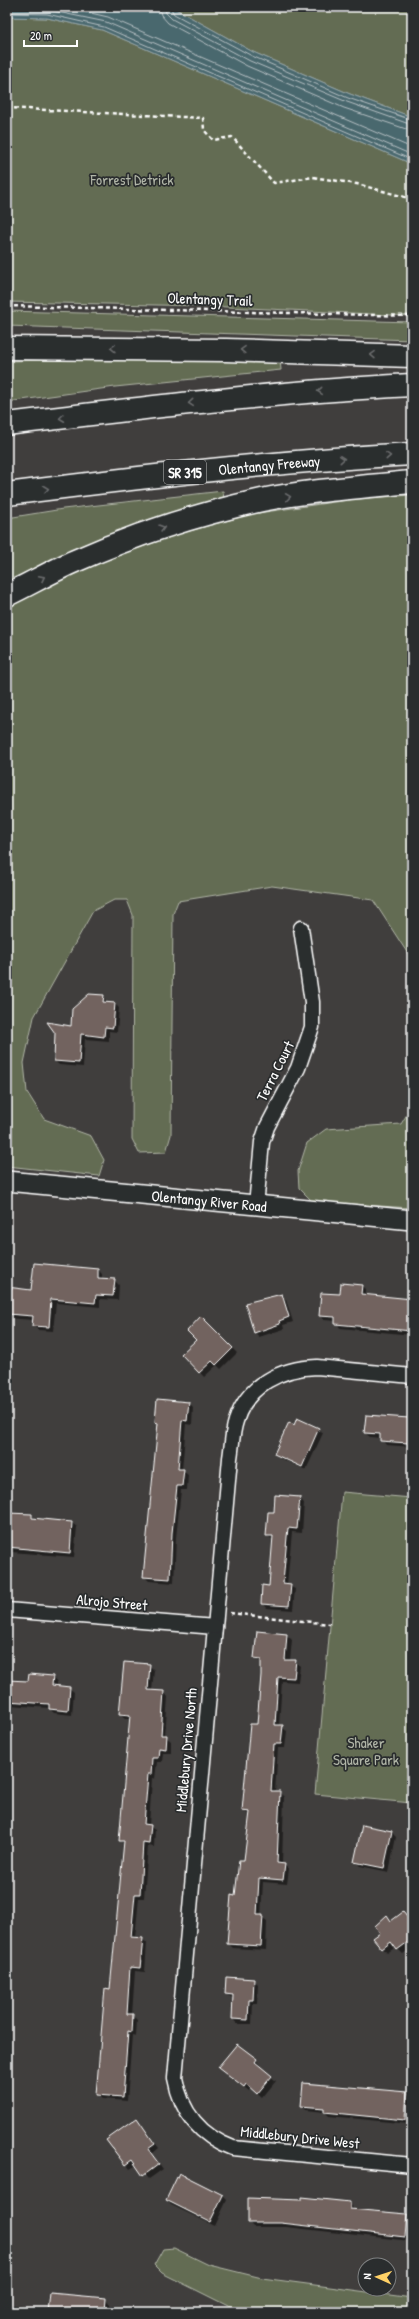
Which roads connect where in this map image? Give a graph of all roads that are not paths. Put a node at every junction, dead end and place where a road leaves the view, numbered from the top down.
1 (7, 348) edge
2 (412, 356) edge
3 (412, 386) edge
4 (7, 424) edge
5 (412, 454) edge
6 (412, 482) edge
7 (7, 494) edge
8 (7, 595) edge
9 (301, 928) dead end
10 (7, 1181) edge
11 (256, 1206) junction
12 (412, 1220) edge
13 (412, 1376) edge
14 (7, 1610) edge
15 (215, 1627) junction
16 (194, 2122) joint
17 (412, 2165) edge

2 -> 1 highway
3 -> 4 highway
7 -> 5 highway, Olentangy Freeway / SR 315
8 -> 6 highway
9 - 11 street, Terra Court
10 - 11 main road, Olentangy River Road
11 - 12 main road, Olentangy River Road
13 - 15 street, Middlebury Drive North
14 - 15 street, Alrojo Street
15 - 16 street, Middlebury Drive North
16 - 17 street, Middlebury Drive West

